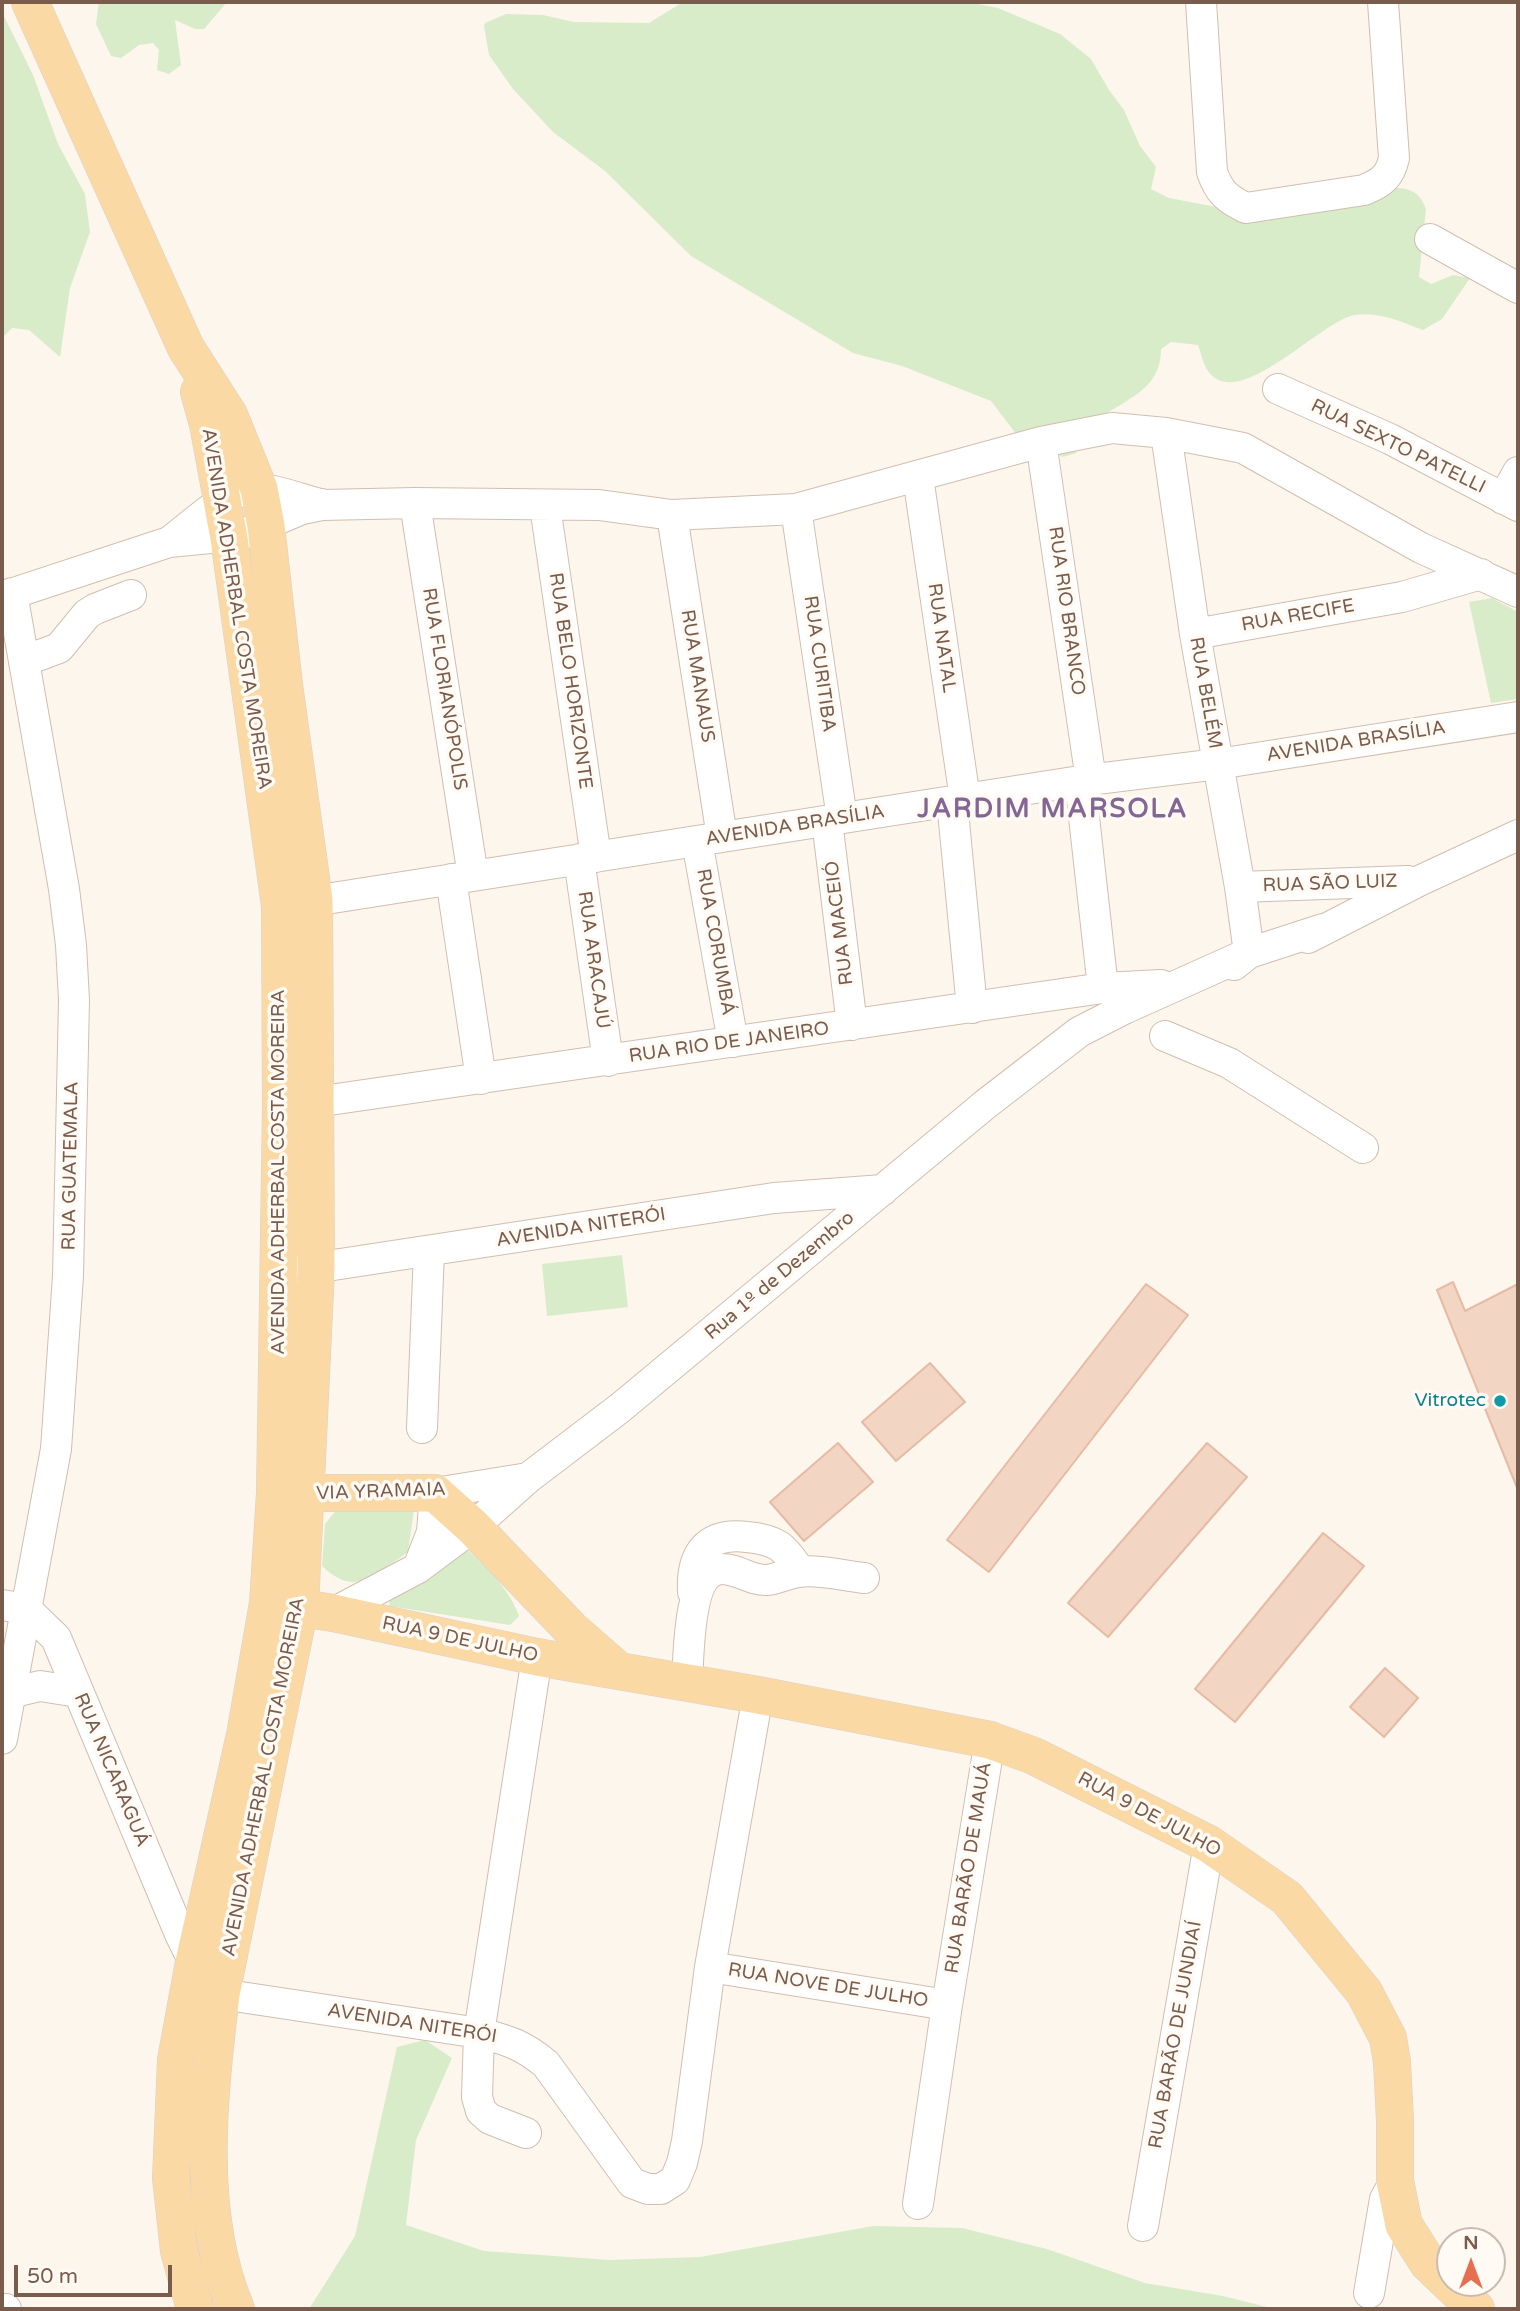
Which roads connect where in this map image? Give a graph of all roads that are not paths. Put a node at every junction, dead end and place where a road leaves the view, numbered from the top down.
1 (30, 2) edge
2 (1201, 2) edge
3 (1382, 2) edge
4 (1430, 239) dead end
5 (1518, 288) edge
6 (186, 348) junction
7 (1278, 389) dead end
8 (1166, 433) junction
9 (1041, 442) junction
10 (1518, 472) edge
11 (918, 477) junction
12 (260, 489) junction
13 (223, 502) junction
14 (415, 503) junction
15 (1511, 503) edge
16 (322, 505) junction
17 (544, 506) junction
18 (796, 509) junction
19 (672, 515) junction
20 (266, 526) junction
21 (229, 538) junction
22 (169, 542) junction
23 (1422, 548) junction
24 (1480, 574) junction
25 (1518, 592) edge
26 (7, 595) edge
27 (131, 595) dead end
28 (1402, 597) junction
29 (1195, 634) junction
30 (24, 661) junction
31 (1518, 717) edge
32 (1218, 764) junction
33 (1086, 781) junction
34 (958, 800) junction
35 (834, 820) junction
36 (1518, 835) edge
37 (710, 839) junction
38 (587, 858) junction
39 (462, 877) junction
40 (1419, 881) junction
41 (1240, 887) junction
42 (297, 903) junction
43 (1323, 929) junction
44 (1249, 953) junction
45 (1093, 989) junction
46 (1189, 989) junction
47 (1018, 1002) junction
48 (972, 1008) junction
49 (852, 1025) junction
50 (1077, 1033) junction
51 (1165, 1036) dead end
52 (733, 1042) junction
53 (608, 1060) junction
54 (481, 1079) junction
55 (299, 1105) junction
56 (1363, 1148) dead end
57 (883, 1190) junction
58 (429, 1251) junction
59 (298, 1270) junction
60 (422, 1428) dead end
61 (528, 1478) junction
62 (435, 1493) junction
63 (291, 1494) junction
64 (473, 1527) junction
65 (418, 1567) junction
66 (800, 1571) junction
67 (864, 1578) dead end
68 (532, 1588) junction
69 (694, 1603) junction
70 (14, 1607) edge
71 (300, 1608) junction
72 (537, 1657) junction
73 (620, 1672) junction
74 (687, 1682) junction
75 (78, 1692) junction
76 (10, 1693) junction
77 (758, 1695) junction
78 (2, 1739) edge
79 (990, 1740) junction
80 (1209, 1844) junction
81 (194, 1962) junction
82 (710, 1967) junction
83 (221, 1994) junction
84 (947, 2005) junction
85 (479, 2033) junction
86 (526, 2133) dead end
87 (1395, 2181) junction
88 (918, 2204) dead end
89 (1143, 2226) dead end
90 (1369, 2293) dead end
91 (195, 2309) edge
92 (236, 2309) edge
93 (1476, 2309) edge

1 - 6 main road
2 - 3 street
4 - 5 street
6 - 12 main road, AVENIDA ADHERBAL COSTA MOREIRA
6 - 13 main road, AVENIDA ADHERBAL COSTA MOREIRA
7 - 15 street, RUA SEXTO PATELLI
8 - 9 street
8 - 23 street
8 - 29 street, RUA BELÉM
9 - 11 street
9 - 33 street, RUA RIO BRANCO
10 - 15 street
11 - 18 street
11 - 34 street, RUA NATAL
12 - 13 street
12 - 16 street
12 - 20 main road, AVENIDA ADHERBAL COSTA MOREIRA
13 - 21 main road, AVENIDA ADHERBAL COSTA MOREIRA
13 - 22 street
14 - 16 street
14 - 17 street
14 - 39 street, RUA FLORIANÓPOLIS
16 - 20 street
17 - 19 street
17 - 38 street, RUA BELO HORIZONTE
18 - 19 street
18 - 35 street, RUA CURITIBA
19 - 37 street, RUA MANAUS
20 - 21 street
20 - 42 main road, AVENIDA ADHERBAL COSTA MOREIRA
21 - 22 street
21 - 42 main road, AVENIDA ADHERBAL COSTA MOREIRA
22 - 26 street
23 - 24 street
23 - 28 street
24 - 25 street
24 - 28 street, RUA RECIFE
26 - 30 street, RUA GUATEMALA
27 - 30 street
28 - 29 street, RUA RECIFE
29 - 32 street, RUA BELÉM
30 - 70 street, RUA GUATEMALA
31 - 32 street, AVENIDA BRASÍLIA
32 - 33 street, AVENIDA BRASÍLIA
32 - 41 street, RUA BELÉM
33 - 34 street, AVENIDA BRASÍLIA
33 - 45 street, RUA RIO BRANCO
34 - 35 street, AVENIDA BRASÍLIA
34 - 48 street, RUA NATAL
35 - 37 street, AVENIDA BRASÍLIA
35 - 49 street, RUA MACEIÓ
36 - 40 street, Rua 1º de Dezembro
37 - 38 street, AVENIDA BRASÍLIA
37 - 52 street, RUA CORUMBÁ
38 - 39 street, AVENIDA BRASÍLIA
38 - 53 street, RUA ARACAJÚ
39 - 42 street, AVENIDA BRASÍLIA
39 - 54 street, RUA FLORIANÓPOLIS
40 - 41 street, RUA SÃO LUIZ
40 - 43 street, Rua 1º de Dezembro
41 - 44 street, RUA BELÉM
42 - 55 main road, AVENIDA ADHERBAL COSTA MOREIRA
43 - 44 street, Rua 1º de Dezembro
43 - 46 street, Rua 1º de Dezembro
44 - 46 street
45 - 46 street, RUA RIO DE JANEIRO
45 - 47 street, RUA RIO DE JANEIRO
45 - 50 street
46 - 50 street, Rua 1º de Dezembro
47 - 48 street, RUA RIO DE JANEIRO
47 - 50 street
48 - 49 street, RUA RIO DE JANEIRO
49 - 52 street, RUA RIO DE JANEIRO
50 - 57 street, Rua 1º de Dezembro
51 - 56 street
52 - 53 street, RUA RIO DE JANEIRO
53 - 54 street, RUA RIO DE JANEIRO
54 - 55 street, RUA RIO DE JANEIRO
55 - 59 main road, AVENIDA ADHERBAL COSTA MOREIRA
57 - 58 street, AVENIDA NITERÓI
57 - 61 street, Rua 1º de Dezembro
58 - 59 street, AVENIDA NITERÓI
58 - 60 street
59 - 63 main road, AVENIDA ADHERBAL COSTA MOREIRA
61 - 62 street, VIA YRAMAIA
61 - 64 street, Rua 1º de Dezembro
62 - 63 main road, VIA YRAMAIA
62 - 64 main road
62 - 65 street
63 - 71 main road, AVENIDA ADHERBAL COSTA MOREIRA
64 - 65 street, Rua 1º de Dezembro
64 - 68 main road
65 - 71 street, Rua 1º de Dezembro
66 - 67 street
66 - 69 street
66 - 69 street
68 - 72 main road
68 - 73 main road
69 - 74 street
70 - 75 street, RUA NICARAGUÁ
70 - 76 street, RUA GUATEMALA
71 - 72 main road, RUA 9 DE JULHO
71 - 81 main road, AVENIDA ADHERBAL COSTA MOREIRA
71 - 83 main road, AVENIDA ADHERBAL COSTA MOREIRA
72 - 73 main road, RUA 9 DE JULHO
72 - 85 street
73 - 74 main road, RUA 9 DE JULHO
74 - 77 main road, RUA 9 DE JULHO
75 - 76 street
75 - 81 street, RUA NICARAGUÁ
76 - 78 street, RUA GUATEMALA
77 - 79 main road, RUA 9 DE JULHO
77 - 82 street
79 - 80 main road, RUA 9 DE JULHO
79 - 84 street, RUA BARÃO DE MAUÁ
80 - 87 main road, RUA 9 DE JULHO
80 - 89 street, RUA BARÃO DE JUNDIAÍ
81 - 91 main road, AVENIDA ADHERBAL COSTA MOREIRA
82 - 84 street, RUA NOVE DE JULHO
82 - 85 street, AVENIDA NITERÓI
83 - 85 street, AVENIDA NITERÓI
83 - 92 main road, AVENIDA ADHERBAL COSTA MOREIRA
84 - 88 street, RUA BARÃO DE MAUÁ
85 - 86 street
87 - 90 street, RUA 9 DE JULHO
87 - 93 main road

